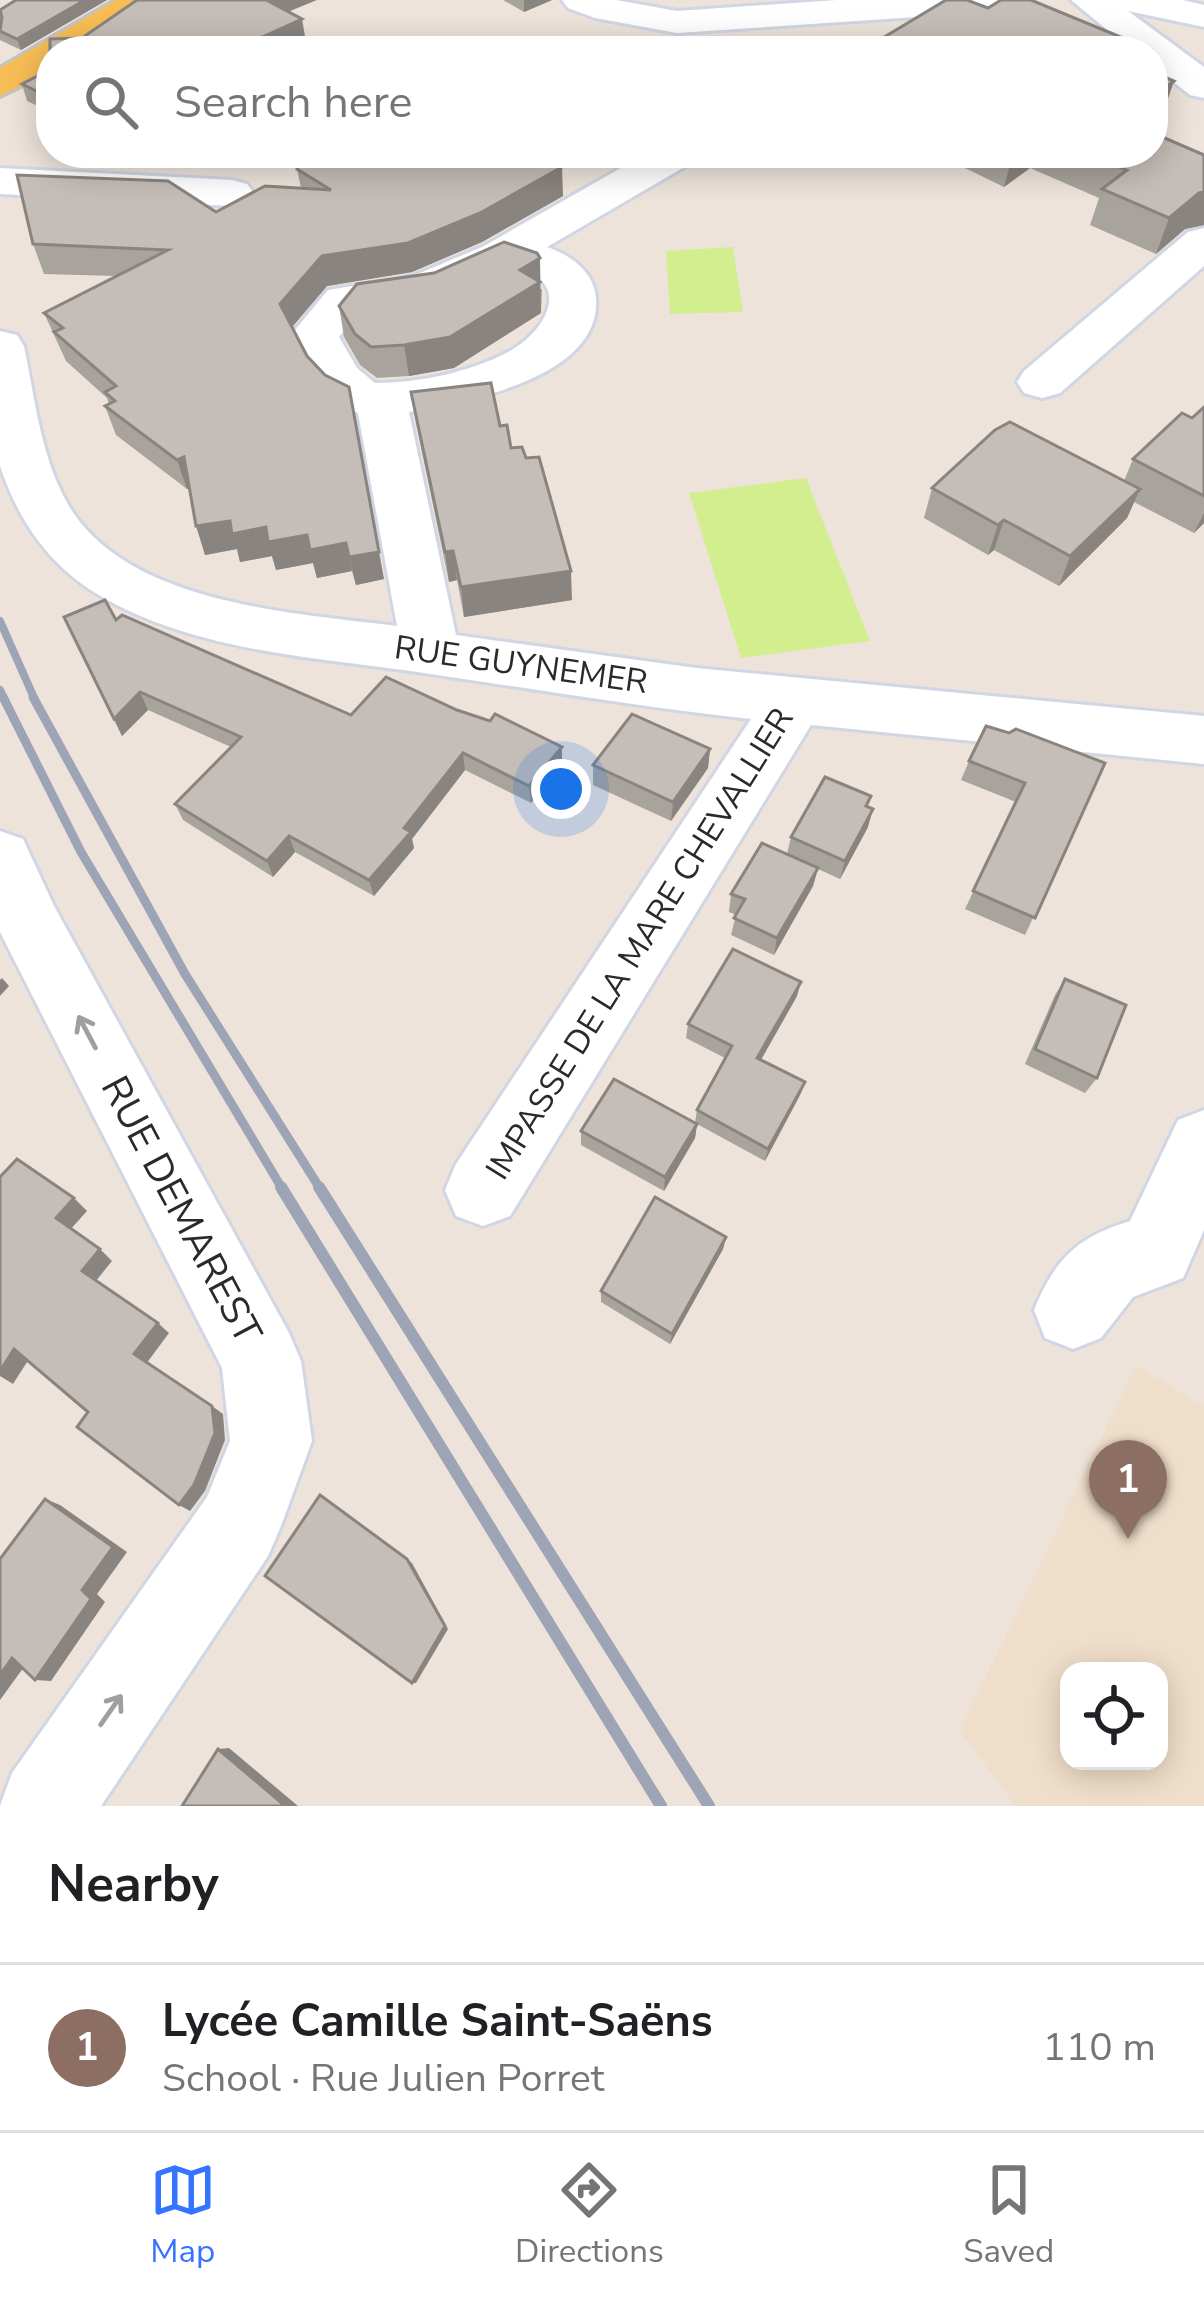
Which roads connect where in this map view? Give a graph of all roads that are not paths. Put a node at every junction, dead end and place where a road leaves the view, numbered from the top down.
1 (143, 0) edge
2 (581, 0) edge
3 (1007, 0) edge
4 (1090, 0) edge
5 (1131, 0) edge
6 (1204, 16) edge
7 (83, 36) edge
8 (678, 36) edge
9 (1138, 36) edge
10 (1168, 59) edge
11 (36, 62) edge
12 (5, 76) edge
13 (1204, 86) edge
14 (653, 168) edge
15 (0, 181) edge
16 (232, 193) dead end
17 (1204, 242) edge
18 (500, 255) junction
19 (0, 346) edge
20 (1042, 382) dead end
21 (381, 400) junction
22 (431, 652) junction
23 (796, 698) junction
24 (1204, 740) edge
25 (0, 858) edge
26 (1204, 1144) edge
27 (483, 1190) dead end
28 (1072, 1310) dead end
29 (45, 1806) edge

1 - 7 main road
2 - 8 street
3 - 8 street
4 - 9 street
5 - 6 street
10 - 13 street
11 - 12 main road
14 - 18 street
15 - 16 street
17 - 20 street
18 - 21 street
18 - 21 street
19 - 22 street, RUE GUYNEMER
21 - 22 street
22 - 23 street, RUE GUYNEMER
23 - 24 street, RUE GUYNEMER
23 - 27 street, IMPASSE DE LA MARE CHEVALLIER
29 -> 25 street, RUE DEMAREST
26 - 28 street

